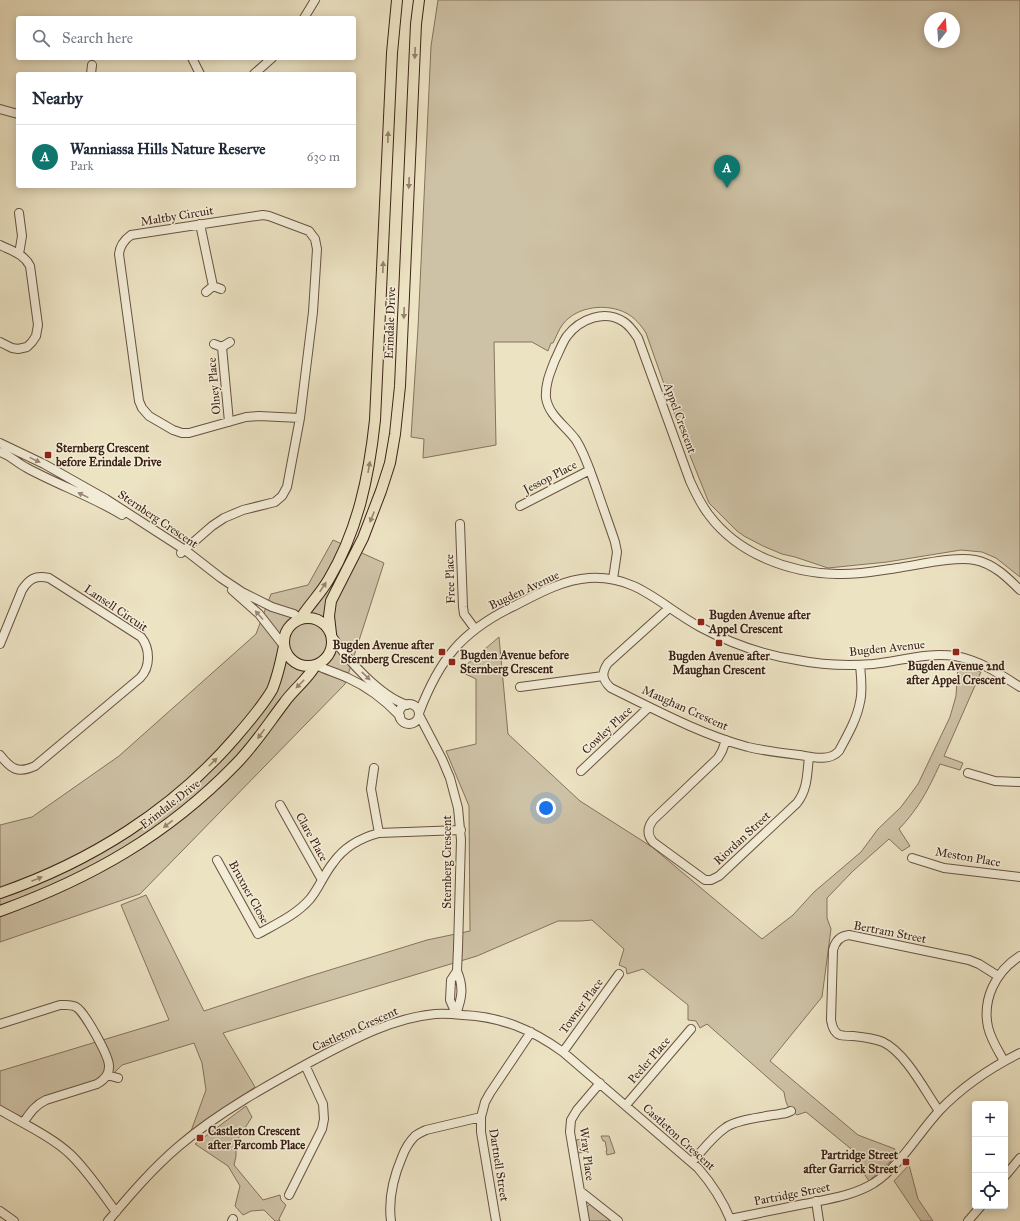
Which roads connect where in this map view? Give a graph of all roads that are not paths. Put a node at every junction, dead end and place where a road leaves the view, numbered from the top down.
1 (315, 0) edge
2 (396, 0) edge
3 (418, 0) edge
4 (305, 16) edge
5 (193, 60) edge
6 (270, 60) edge
7 (92, 64) dead end
8 (91, 72) edge
9 (199, 72) edge
10 (256, 72) edge
11 (0, 109) edge
12 (16, 113) edge
13 (19, 213) dead end
14 (200, 224) junction
15 (0, 245) edge
16 (19, 254) junction
17 (213, 286) junction
18 (221, 289) dead end
19 (206, 292) dead end
20 (0, 342) edge
21 (230, 342) dead end
22 (214, 344) dead end
23 (222, 347) junction
24 (300, 418) junction
25 (229, 422) junction
26 (0, 444) edge
27 (0, 452) edge
28 (590, 470) junction
29 (520, 506) dead end
30 (131, 518) junction
31 (460, 524) dead end
32 (183, 552) junction
33 (613, 579) junction
34 (1020, 590) edge
35 (669, 608) junction
36 (300, 619) junction
37 (475, 629) junction
38 (332, 635) junction
39 (0, 644) edge
40 (284, 646) junction
41 (860, 665) junction
42 (315, 666) junction
43 (603, 676) junction
44 (520, 687) dead end
45 (1020, 687) edge
46 (427, 690) junction
47 (408, 705) junction
48 (649, 707) junction
49 (419, 714) junction
50 (400, 716) junction
51 (410, 724) junction
52 (429, 736) junction
53 (726, 740) junction
54 (0, 755) edge
55 (809, 757) junction
56 (374, 768) dead end
57 (581, 771) dead end
58 (968, 773) dead end
59 (1020, 782) edge
60 (280, 805) dead end
61 (461, 830) junction
62 (379, 833) junction
63 (912, 858) dead end
64 (217, 860) dead end
65 (1020, 877) edge
66 (322, 880) junction
67 (0, 893) edge
68 (0, 912) edge
69 (1020, 956) edge
70 (457, 971) junction
71 (619, 974) dead end
72 (998, 976) junction
73 (450, 1000) junction
74 (461, 1001) junction
75 (437, 1014) junction
76 (456, 1014) junction
77 (476, 1015) junction
78 (0, 1024) edge
79 (691, 1030) dead end
80 (531, 1032) junction
81 (563, 1052) junction
82 (1020, 1053) edge
83 (1004, 1061) junction
84 (305, 1065) junction
85 (107, 1075) junction
86 (118, 1078) dead end
87 (600, 1083) junction
88 (626, 1105) junction
89 (0, 1110) edge
90 (791, 1111) dead end
91 (938, 1112) junction
92 (481, 1117) junction
93 (23, 1123) junction
94 (1020, 1158) edge
95 (692, 1162) junction
96 (1008, 1173) edge
97 (580, 1191) junction
98 (289, 1195) dead end
99 (816, 1202) junction
100 (978, 1209) edge
101 (0, 1211) edge
102 (116, 1212) junction
103 (730, 1220) edge
104 (14, 1221) edge
105 (108, 1221) edge
106 (391, 1221) edge
107 (496, 1221) edge
108 (584, 1221) edge
109 (618, 1221) edge
110 (819, 1221) edge
111 (968, 1221) edge

1 - 4 street
36 -> 2 main road, Erindale Drive
3 -> 38 main road, Erindale Drive
5 - 9 street
6 - 10 street
7 - 8 street
11 - 12 street
13 - 16 street
14 - 17 street
14 - 24 street, Maltby Circuit
14 - 25 street, Maltby Circuit
15 - 16 street
16 - 20 street
17 - 18 street
17 - 19 street
21 - 23 street, Olney Place
22 - 23 street, Olney Place
23 - 25 street, Olney Place
24 - 25 street, Maltby Circuit
24 - 32 street, Maltby Circuit
26 -> 30 street, Sternberg Crescent
30 -> 27 street, Sternberg Crescent
28 - 29 street, Jessop Place
28 - 33 street, Appel Crescent
28 - 34 street, Appel Crescent
30 - 32 street, Sternberg Crescent
31 - 37 street, Free Place
32 - 36 street, Sternberg Crescent
40 -> 32 street, Sternberg Crescent
33 - 35 street, Bugden Avenue
33 - 37 street, Bugden Avenue
35 - 41 street, Bugden Avenue
35 - 43 street
36 - 38 main road
36 - 40 main road
37 - 46 street, Bugden Avenue
38 - 42 main road
38 -> 47 street
39 - 54 street, Lansell Circuit
40 - 42 main road
67 -> 40 main road, Erindale Drive
41 - 45 street, Bugden Avenue
41 - 55 street, Maughan Crescent
42 - 50 street
42 -> 68 main road, Erindale Drive
43 - 44 street
43 - 48 street, Maughan Crescent
46 - 47 street, Bugden Avenue
46 - 49 street, Bugden Avenue
47 - 49 street
47 - 50 street
48 - 53 street, Maughan Crescent
48 - 57 street, Cowley Place
49 - 51 street
49 - 52 street, Sternberg Crescent
50 - 51 street
51 - 52 street, Sternberg Crescent
52 - 61 street, Sternberg Crescent
53 - 55 street, Maughan Crescent
53 - 55 street, Riordan Street
56 - 62 street
58 - 59 street
60 - 66 street, Clare Place
61 - 62 street, Bruxner Close
61 - 70 street, Sternberg Crescent
62 - 66 street, Bruxner Close
63 - 65 street, Meston Place
64 - 66 street, Bruxner Close
69 - 72 street
70 - 73 street, Sternberg Crescent
70 - 74 street, Sternberg Crescent
71 - 81 street, Towner Place
72 - 83 street
72 - 91 street, Bertram Street
73 - 75 street
73 - 76 street, Sternberg Crescent
74 - 76 street, Sternberg Crescent
74 - 77 street
75 - 76 street, Castleton Crescent
75 - 84 street, Castleton Crescent
76 - 77 street, Castleton Crescent
77 - 80 street, Castleton Crescent
78 - 85 street
79 - 88 street, Peeler Place
80 - 81 street, Castleton Crescent
80 - 92 street, Dartnell Street
81 - 87 street, Castleton Crescent
82 - 83 street, Partridge Street
83 - 91 street, Partridge Street
84 - 98 street
84 - 102 street, Castleton Crescent
85 - 86 street
85 - 93 street
87 - 88 street, Castleton Crescent
87 - 97 street, Wray Place
88 - 95 street, Castleton Crescent
89 - 93 street
90 - 95 street
91 - 99 street, Partridge Street
92 - 106 street
92 - 107 street, Dartnell Street
93 - 102 street
94 - 96 street
95 - 103 street, Castleton Crescent
97 - 108 street, Wray Place
97 - 109 street, Wray Place
99 - 103 street, Partridge Street
99 - 110 street
100 - 111 street
101 - 104 street
102 - 105 street, Castleton Crescent

